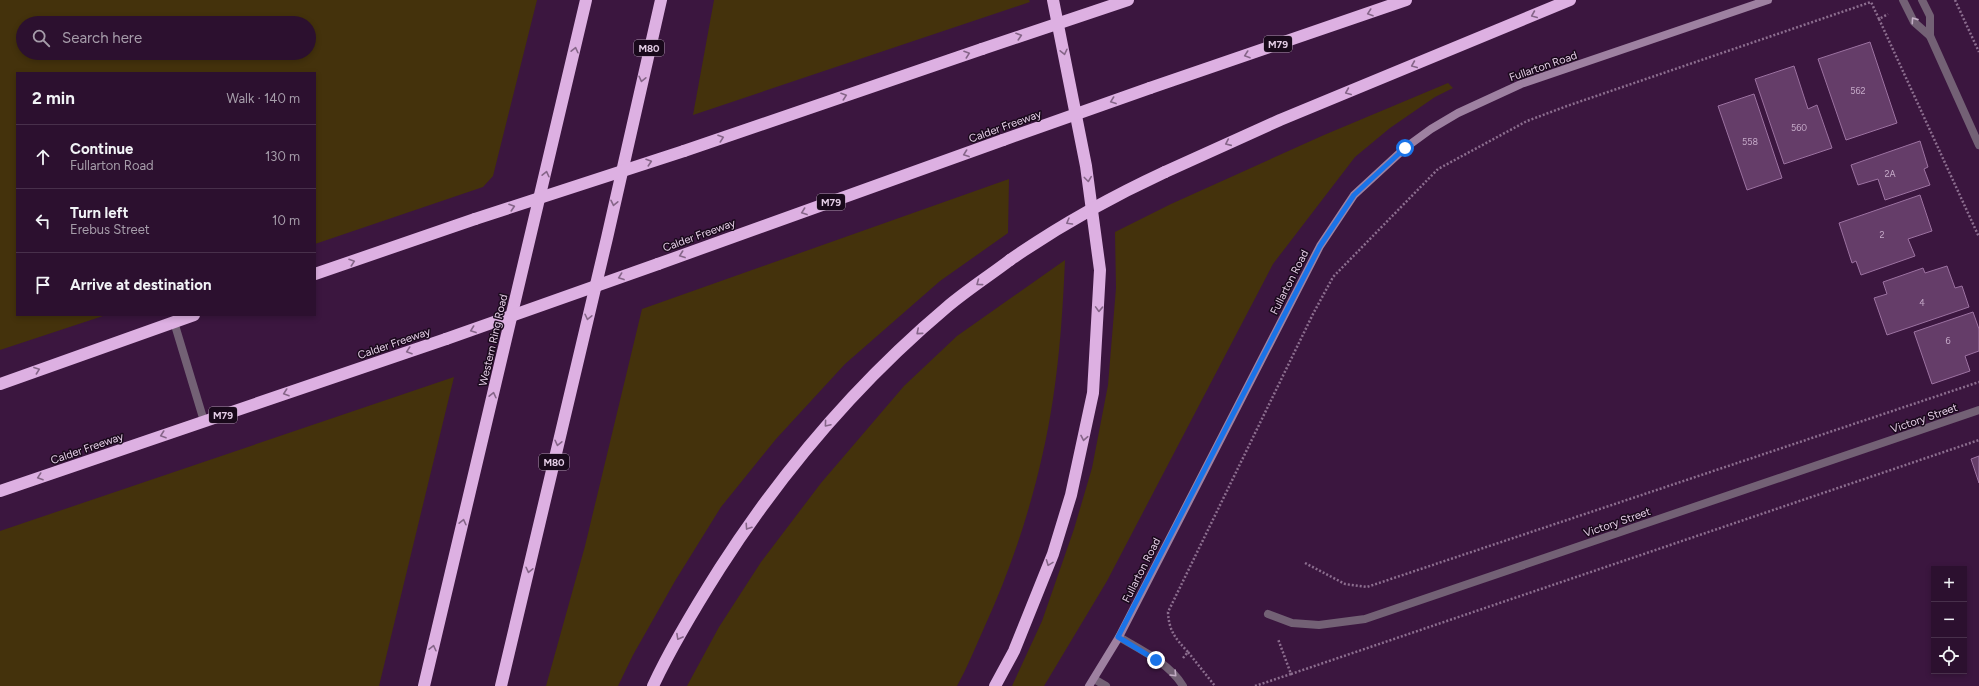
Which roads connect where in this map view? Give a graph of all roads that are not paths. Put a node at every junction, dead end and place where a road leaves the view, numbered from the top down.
1 (586, 0) edge
2 (661, 0) edge
3 (1052, 0) edge
4 (1128, 0) edge
5 (1406, 0) edge
6 (1570, 0) edge
7 (1768, 0) edge
8 (1922, 0) edge
9 (1904, 2) edge
10 (1930, 36) junction
11 (1979, 145) edge
12 (316, 274) edge
13 (191, 316) edge
14 (174, 322) junction
15 (0, 384) edge
16 (1979, 411) edge
17 (204, 421) junction
18 (0, 491) edge
19 (1268, 614) road end
20 (1118, 637) junction
21 (1091, 683) edge
22 (424, 686) edge
23 (501, 686) edge
24 (653, 686) edge
25 (995, 686) edge
26 (1106, 686) edge
27 (1183, 686) edge

22 -> 1 highway, Western Ring Road
2 -> 23 highway, M80
3 -> 25 highway
12 -> 4 highway, bridge
5 -> 17 highway, Calder Freeway / M79, bridge
6 -> 24 highway, bridge
7 - 20 main road, Fullarton Road
8 - 10 street
10 -> 9 street
10 - 11 street
13 - 14 highway
15 -> 14 highway
14 - 17 street
16 - 19 street, Victory Street
17 -> 18 highway, Calder Freeway / M79
20 - 21 main road, Fullarton Road
20 -> 27 street
21 - 26 street

